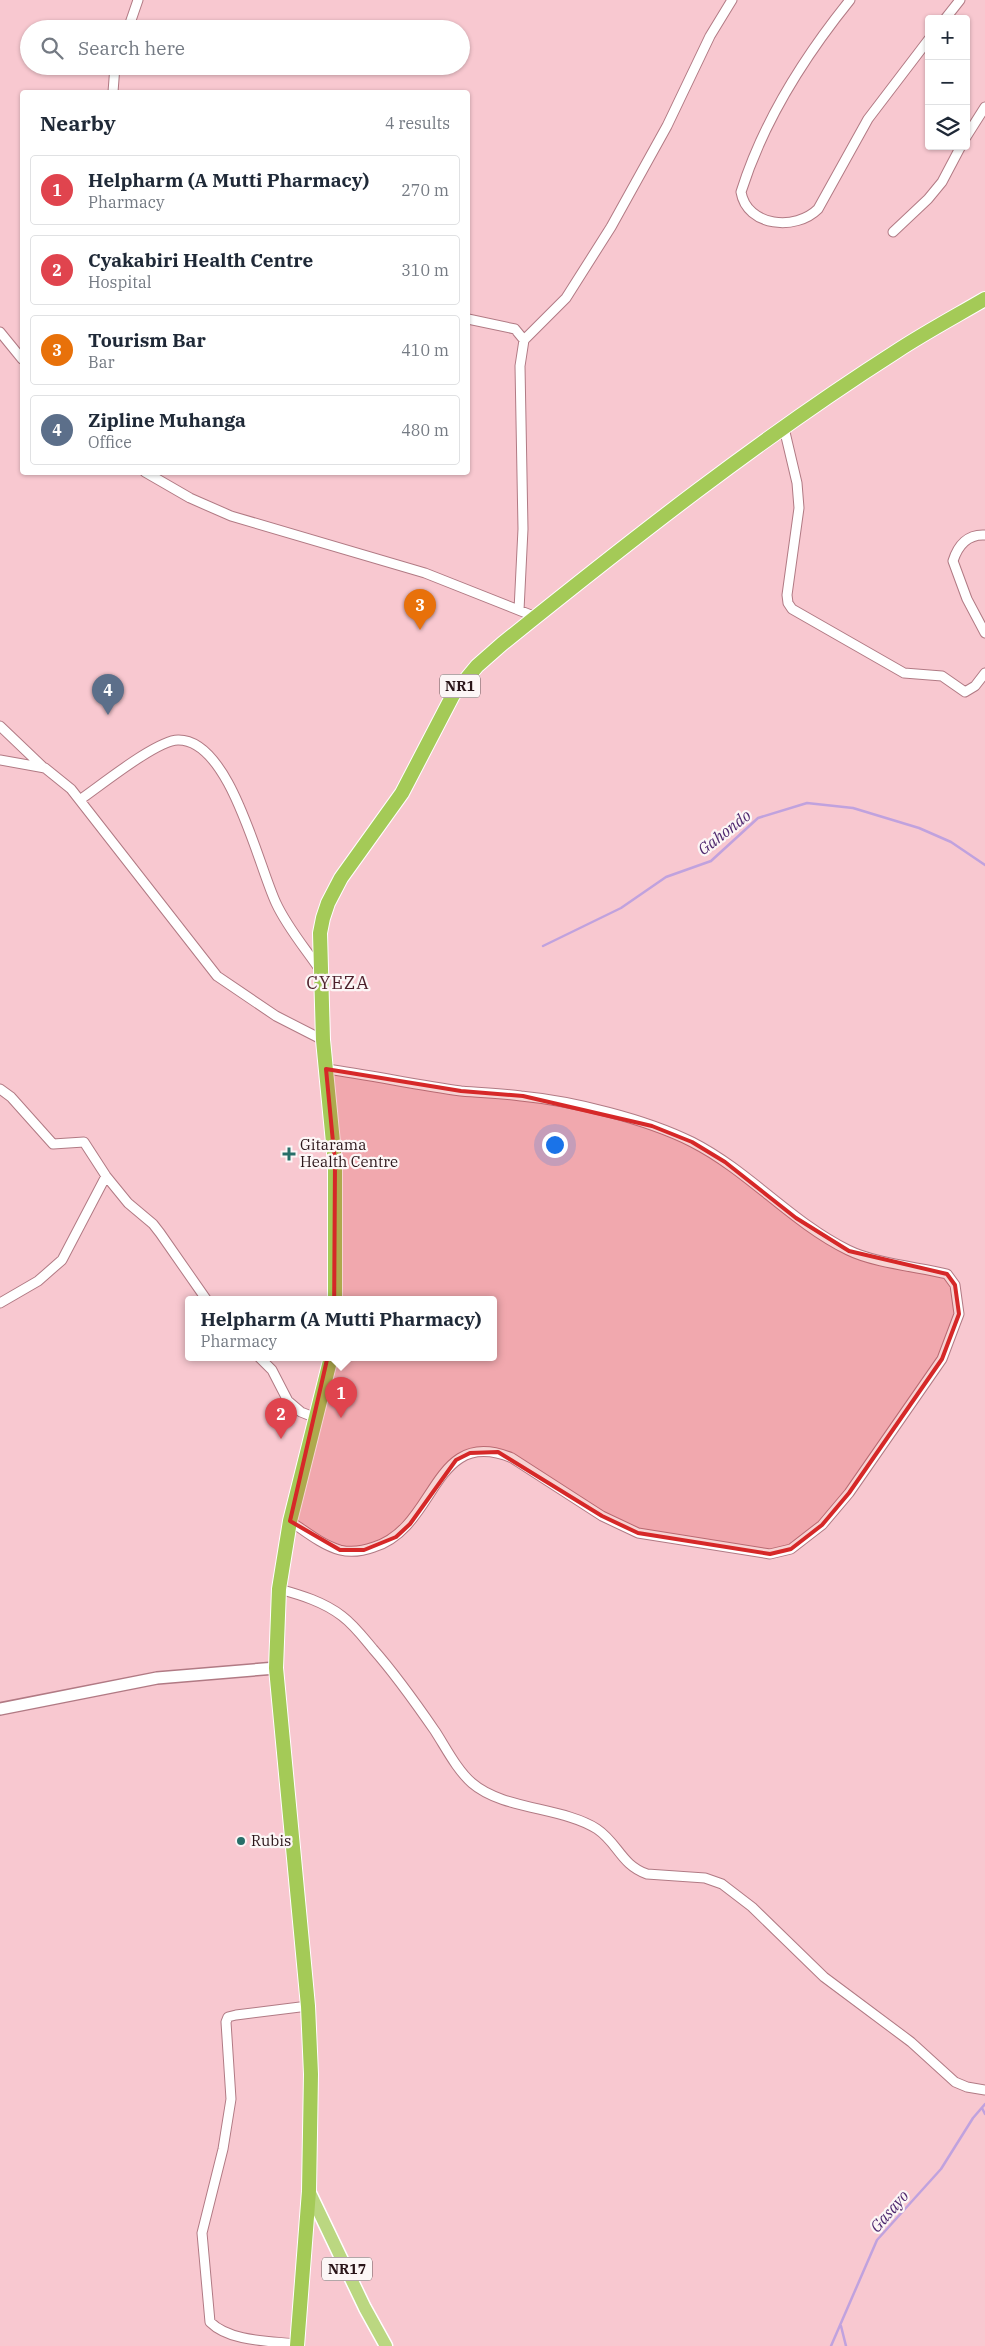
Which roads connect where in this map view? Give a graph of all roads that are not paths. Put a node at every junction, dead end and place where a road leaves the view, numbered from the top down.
1 (138, 0) edge
2 (732, 0) edge
3 (850, 0) edge
4 (960, 0) edge
5 (949, 15) edge
6 (131, 20) edge
7 (925, 44) edge
8 (114, 75) edge
9 (113, 90) edge
10 (985, 106) edge
11 (970, 130) edge
12 (959, 150) edge
13 (893, 232) dead end
14 (985, 299) edge
15 (470, 320) edge
16 (0, 332) edge
17 (524, 340) junction
18 (20, 357) edge
19 (784, 428) junction
20 (150, 475) edge
21 (985, 535) edge
22 (519, 610) junction
23 (536, 617) junction
24 (985, 633) edge
25 (985, 673) edge
26 (0, 726) edge
27 (0, 760) edge
28 (45, 768) junction
29 (81, 799) junction
30 (321, 972) junction
31 (323, 1040) junction
32 (326, 1069) junction
33 (0, 1089) edge
34 (106, 1176) junction
35 (204, 1296) edge
36 (335, 1296) edge
37 (0, 1303) edge
38 (262, 1361) edge
39 (330, 1361) edge
40 (316, 1418) junction
41 (290, 1521) junction
42 (279, 1589) junction
43 (276, 1668) junction
44 (0, 1710) edge
45 (308, 2006) junction
46 (985, 2090) edge
47 (309, 2191) junction
48 (297, 2345) edge
49 (386, 2346) edge

1 - 6 street
2 - 17 street
3 - 7 street
4 - 5 street
8 - 9 street
10 - 11 street
12 - 13 street
14 - 19 highway, NR1
15 - 17 street
16 - 18 street
17 - 22 street
19 - 23 highway, NR1
19 - 25 street
20 - 22 street
21 - 24 street
22 - 23 street
23 - 30 highway, NR1
26 - 28 street
27 - 28 street
28 - 29 street
29 - 30 street
29 - 31 street
30 - 31 highway, NR1
31 - 32 highway, NR1
32 - 36 highway, NR1
32 - 41 street
33 - 34 street
34 - 35 street
34 - 37 street
38 - 40 street
39 - 40 highway
40 - 41 highway
41 - 42 highway
42 - 43 highway
42 - 46 street
43 - 44 main road
43 - 45 highway
45 - 47 highway
45 - 48 street
47 - 48 highway
47 - 49 main road, NR17

